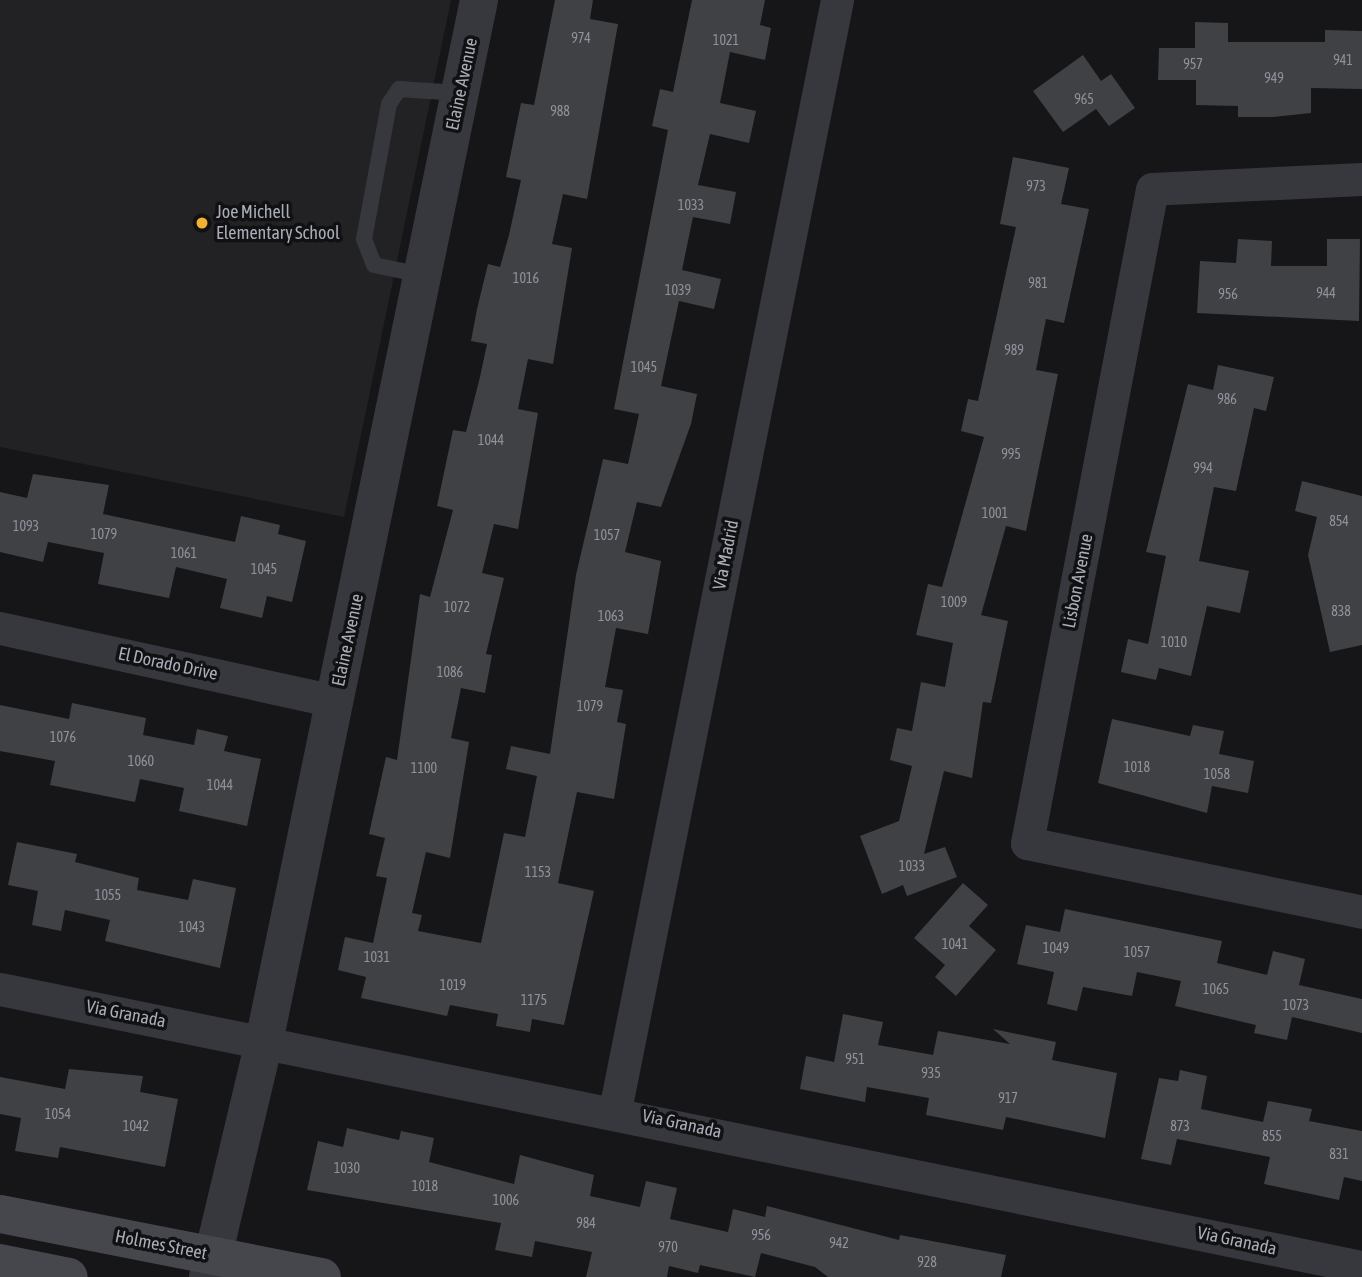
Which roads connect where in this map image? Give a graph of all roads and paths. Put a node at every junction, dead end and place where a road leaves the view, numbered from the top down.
1 (479, 0) edge
2 (837, 0) edge
3 (460, 93) junction
4 (1362, 179) edge
5 (422, 275) junction
6 (0, 628) edge
7 (335, 701) junction
8 (1362, 912) edge
9 (0, 989) edge
10 (264, 1042) junction
11 (615, 1110) junction
12 (0, 1214) edge
13 (0, 1263) edge
14 (211, 1266) edge
15 (1362, 1267) edge
16 (69, 1277) edge
17 (322, 1277) edge

1 - 3 street, Elaine Avenue
2 - 11 street, Via Madrid
3 - 5 street, Elaine Avenue
3 - 5 lane
4 - 8 street, Lisbon Avenue
5 - 7 street, Elaine Avenue
6 - 7 street, El Dorado Drive
7 - 10 street, Elaine Avenue
9 - 10 street, Via Granada
10 - 11 street, Via Granada
10 - 14 street, Elaine Avenue
11 - 15 street, Via Granada
12 - 14 main road, Holmes Street
13 - 16 main road
14 - 17 main road, Holmes Street

